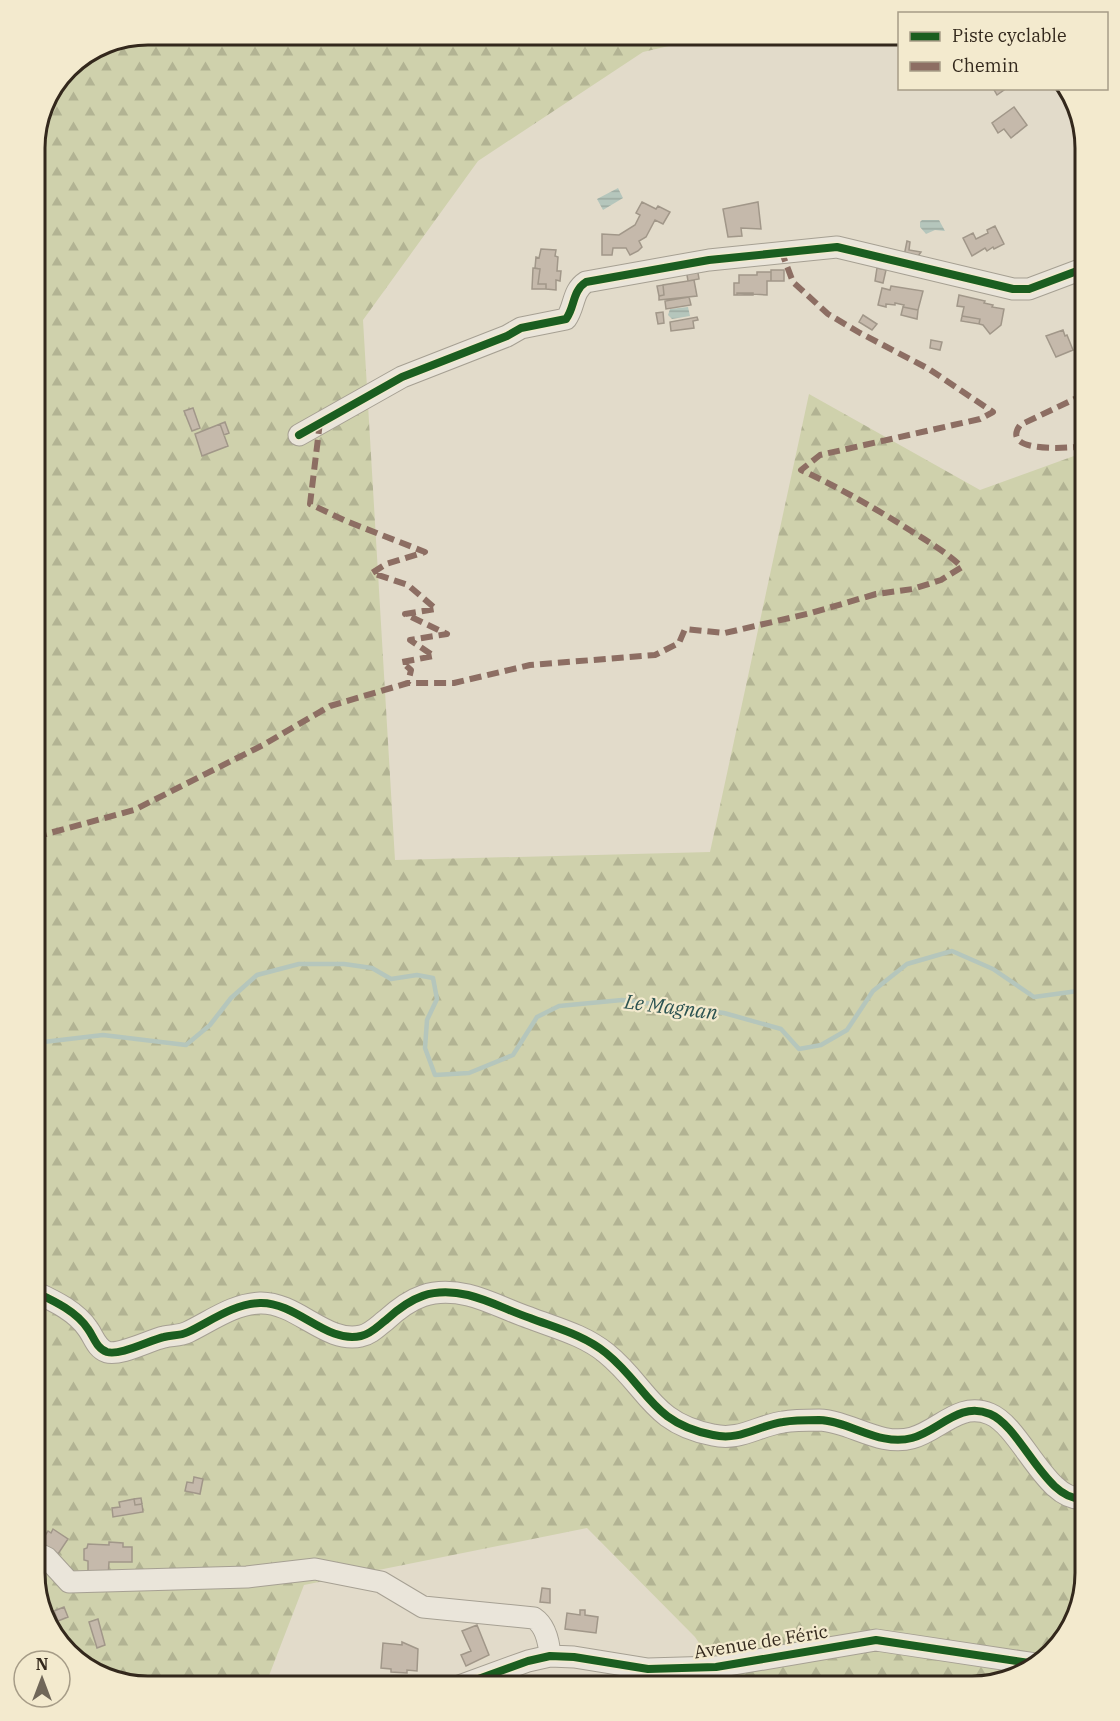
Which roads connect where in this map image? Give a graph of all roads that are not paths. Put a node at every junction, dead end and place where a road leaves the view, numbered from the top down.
1 (1075, 272) edge
2 (299, 435) dead end
3 (45, 1297) edge
4 (1075, 1497) edge
5 (45, 1557) edge
6 (550, 1656) junction
7 (1024, 1662) edge
8 (487, 1676) edge

1 - 2 street
3 - 4 street
5 - 6 street
6 - 7 street, Avenue de Féric
6 - 8 street, Avenue de Féric

